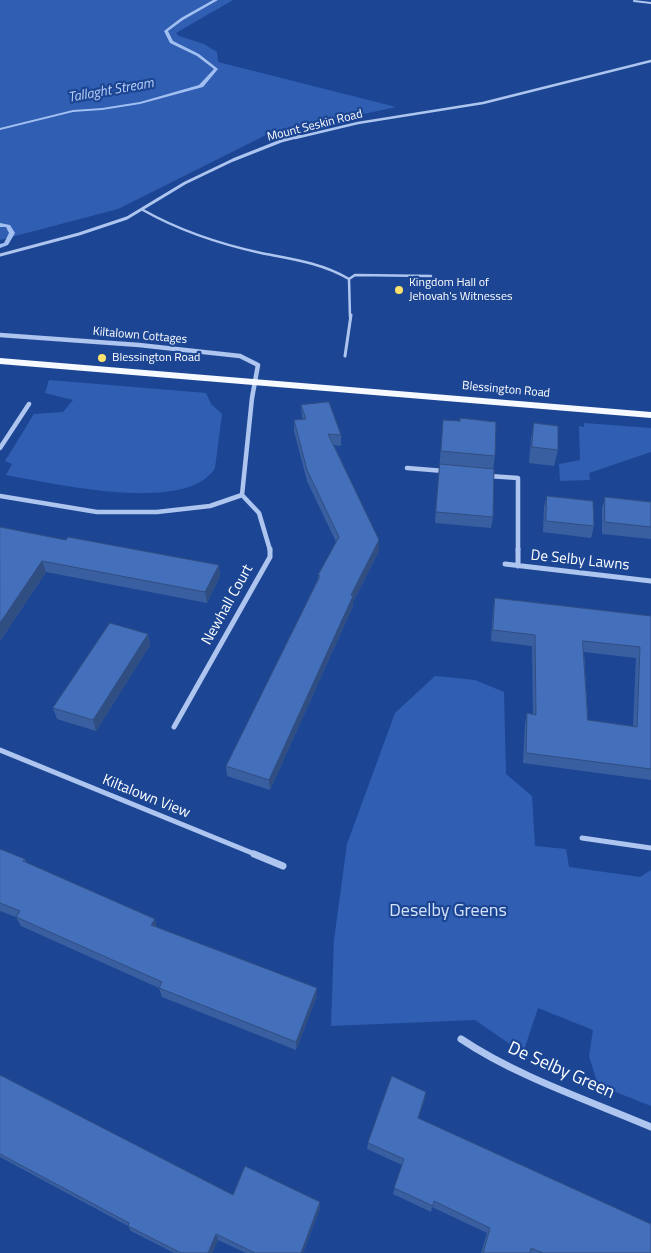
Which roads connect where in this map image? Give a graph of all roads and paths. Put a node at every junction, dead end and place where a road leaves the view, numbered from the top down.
1 (634, 1) dead end
2 (651, 4) edge
3 (651, 61) edge
4 (144, 210) junction
5 (0, 255) edge
6 (431, 276) dead end
7 (349, 279) junction
8 (0, 335) edge
9 (345, 356) dead end
10 (0, 361) edge
11 (256, 383) junction
12 (29, 404) dead end
13 (651, 415) edge
14 (0, 448) edge
15 (407, 468) dead end
16 (454, 472) edge
17 (481, 475) edge
18 (242, 495) junction
19 (0, 496) edge
20 (505, 564) dead end
21 (518, 566) junction
22 (651, 581) edge
23 (174, 726) dead end
24 (0, 750) edge
25 (582, 838) dead end
26 (651, 848) edge
27 (283, 866) dead end
28 (461, 1039) dead end
29 (651, 1127) edge

1 - 2 lane
3 - 4 street, Mount Seskin Road
4 - 5 street, Mount Seskin Road
4 - 7 lane
6 - 7 lane
7 - 9 lane
8 - 11 street, Kiltalown Cottages
10 - 11 main road, Blessington Road
11 - 13 main road, Blessington Road
11 - 18 street
12 - 14 street
15 - 16 street
17 - 21 street
18 - 19 street
18 - 23 street, Newhall Court
20 - 21 street, De Selby Lawns
21 - 22 street, De Selby Lawns
24 - 27 street, Kiltalown View
25 - 26 street
28 - 29 street, De Selby Green

